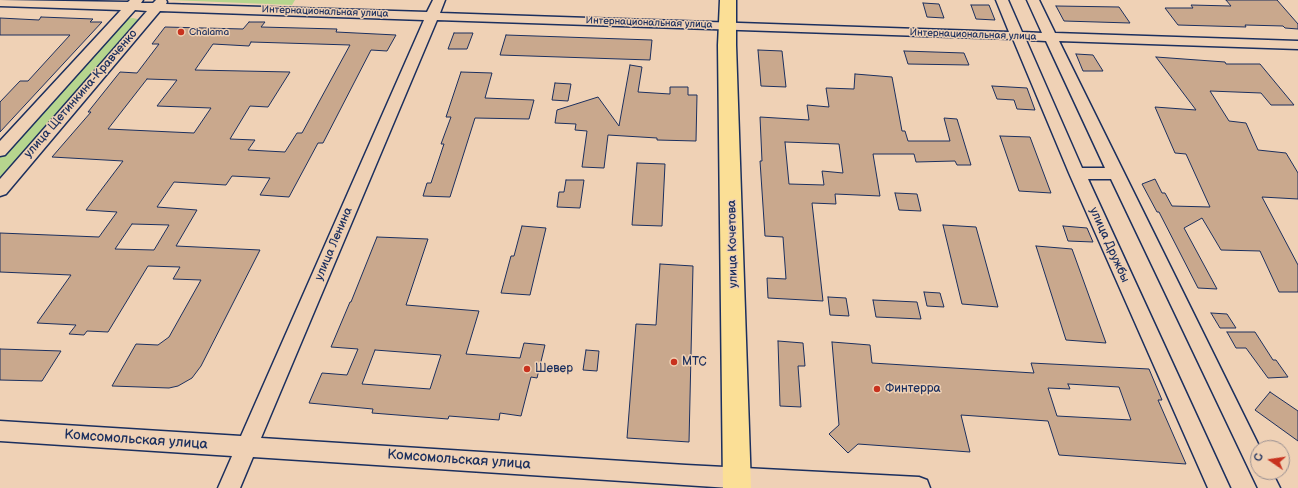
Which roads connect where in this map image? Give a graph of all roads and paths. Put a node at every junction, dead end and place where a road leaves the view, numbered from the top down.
1 (728, 0) edge
2 (1002, 0) edge
3 (1033, 0) edge
4 (0, 2) edge
5 (134, 3) edge
6 (160, 3) edge
7 (436, 8) edge
8 (727, 26) junction
9 (1018, 36) junction
10 (1050, 37) junction
11 (1298, 45) edge
12 (0, 151) edge
13 (1077, 173) junction
14 (1116, 174) junction
15 (0, 189) edge
16 (0, 431) edge
17 (247, 447) junction
18 (1250, 450) edge
19 (737, 482) edge
20 (229, 488) edge
21 (919, 488) edge
22 (1219, 488) edge

1 - 8 main road, улица Кочетова
2 - 9 street, улица Дружбы
3 - 10 street
4 - 5 street, Интернациональная улица
5 - 6 street, Интернациональная улица
5 - 12 street, улица Щетинкина-Кравченко
6 - 7 street, Интернациональная улица
6 - 15 street, улица Щетинкина-Кравченко
7 - 8 street, Интернациональная улица
7 - 17 street, улица Ленина
8 - 9 street, Интернациональная улица
8 - 19 main road, улица Кочетова
9 - 10 street, Интернациональная улица
9 - 13 street, улица Дружбы
10 - 11 street, Интернациональная улица
10 - 14 street
13 - 14 street
13 - 22 street, улица Дружбы
14 - 18 street
16 - 17 street, Комсомольская улица
17 - 19 street, Комсомольская улица
17 - 20 street, улица Ленина
19 - 21 street, Комсомольская улица

